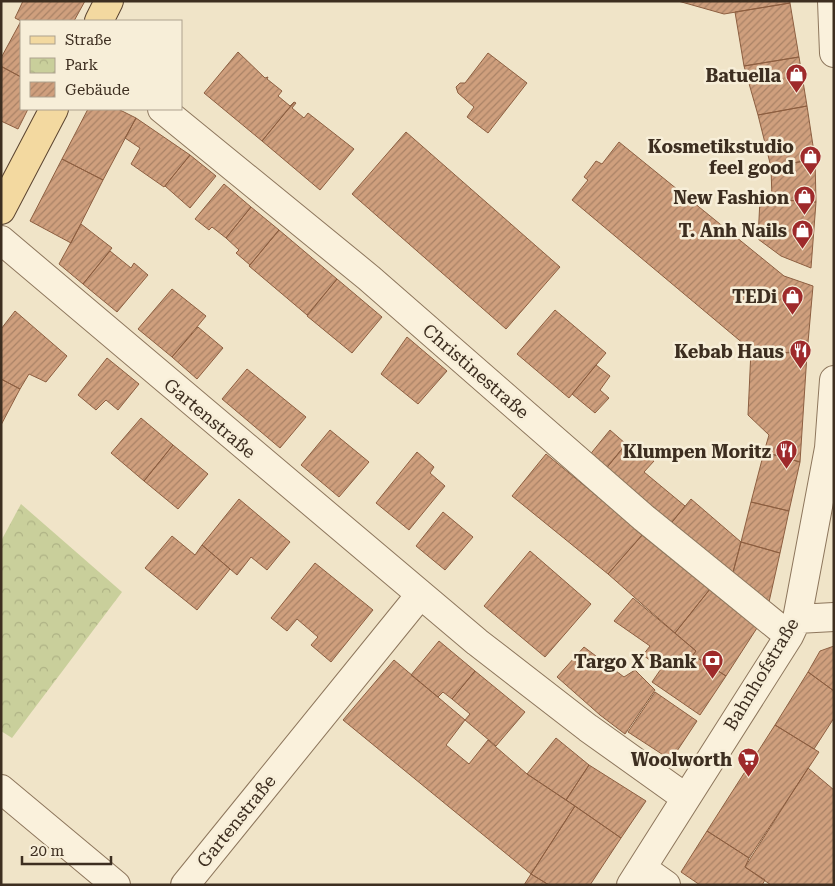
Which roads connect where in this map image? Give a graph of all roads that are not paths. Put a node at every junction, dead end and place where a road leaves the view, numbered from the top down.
1 (109, 1) edge
2 (832, 1) edge
3 (100, 20) edge
4 (834, 53) edge
5 (53, 110) edge
6 (163, 110) edge
7 (1, 210) edge
8 (1, 240) edge
9 (834, 380) edge
10 (420, 595) junction
11 (834, 617) edge
12 (793, 627) junction
13 (1, 789) edge
14 (686, 798) junction
15 (636, 876) edge
16 (116, 885) edge
17 (185, 885) edge
18 (666, 885) edge

1 - 3 main road
2 - 4 street
5 - 7 main road
6 - 12 street, Christinestraße
8 - 10 street, Gartenstraße
9 - 12 street, Bahnhofstraße
10 - 14 street, Gartenstraße
10 - 17 street, Gartenstraße
11 - 12 street
12 - 14 street, Bahnhofstraße
13 - 16 street
14 - 15 street, Bahnhofstraße
15 - 18 street

